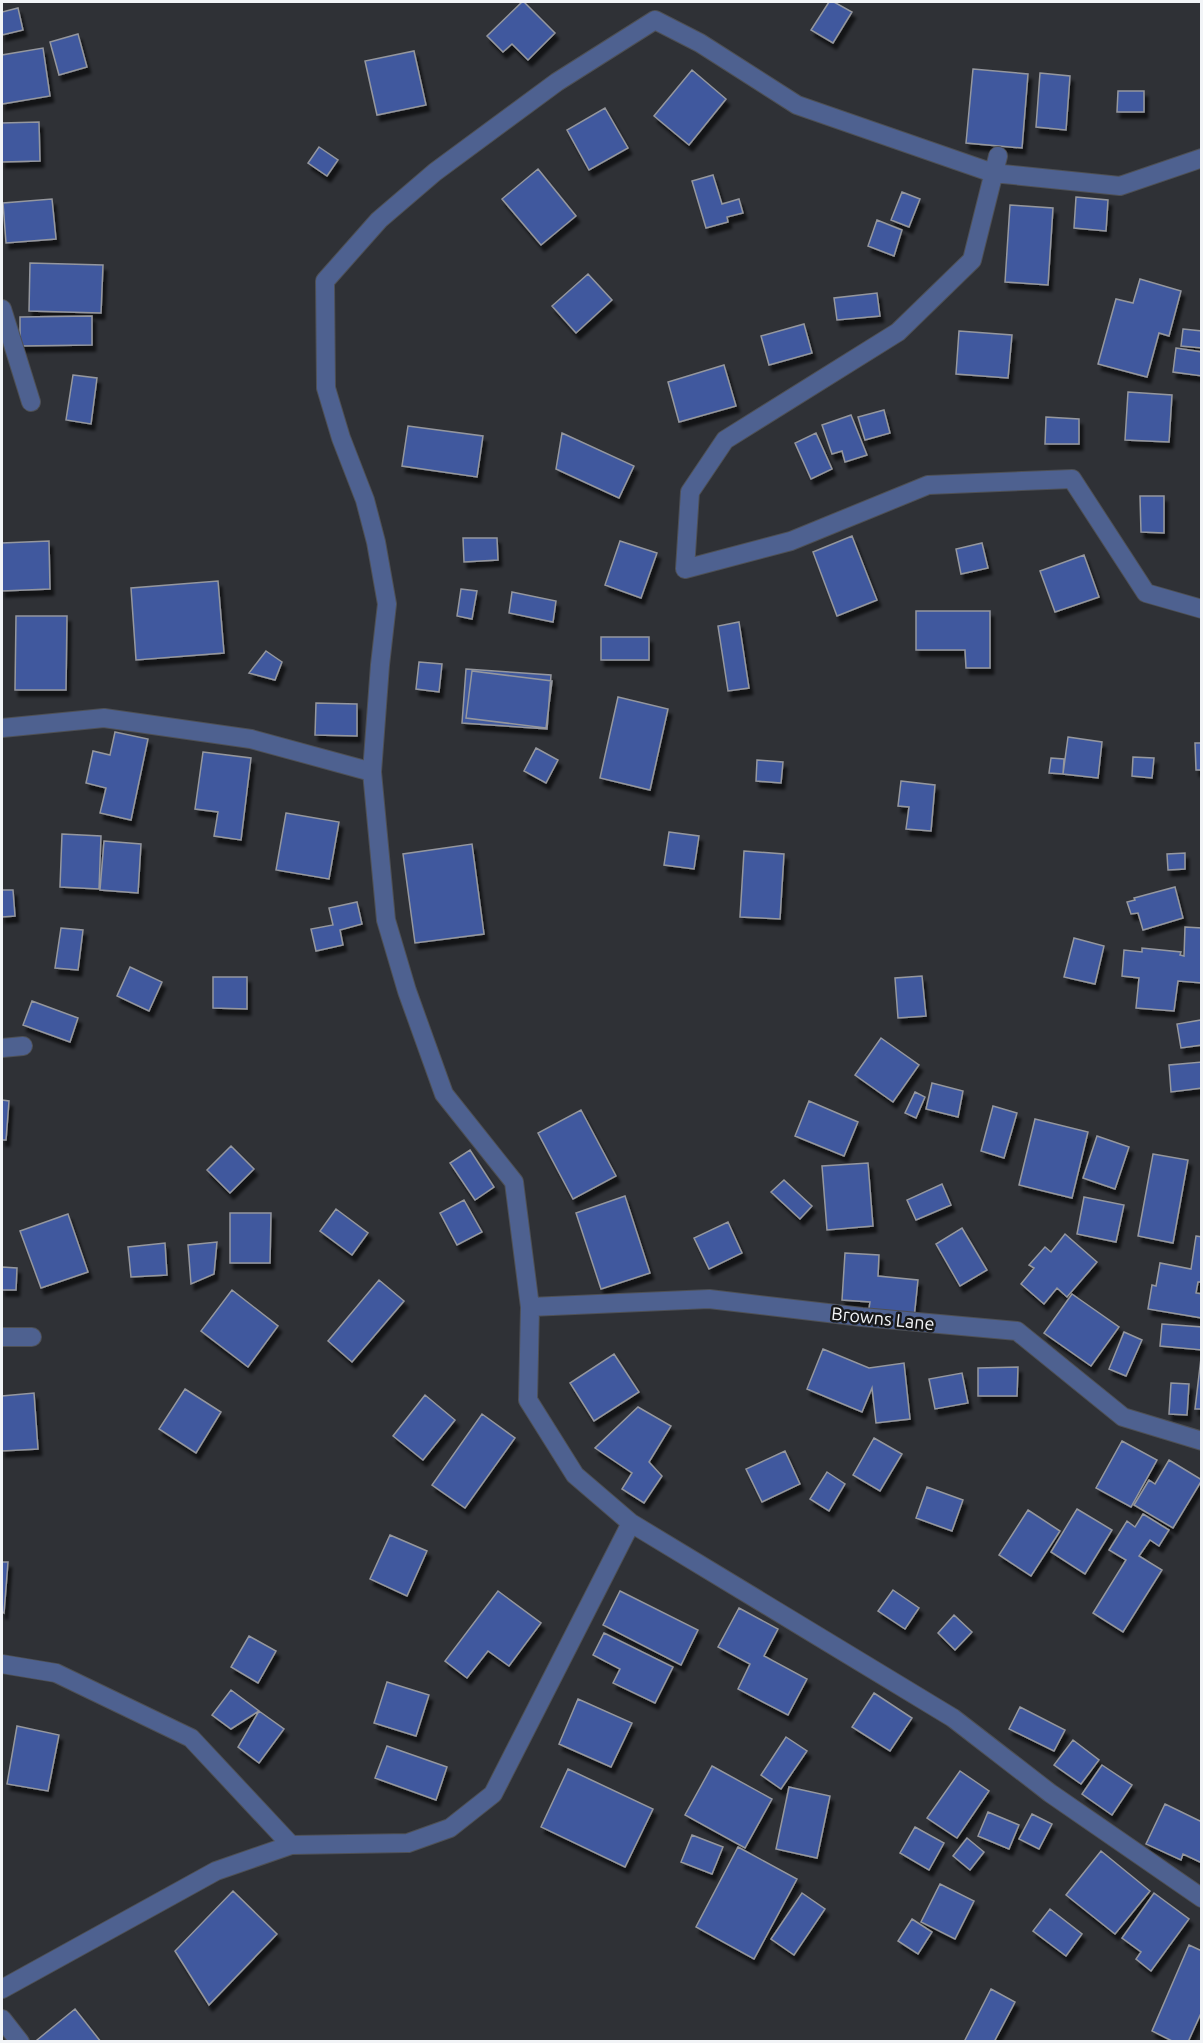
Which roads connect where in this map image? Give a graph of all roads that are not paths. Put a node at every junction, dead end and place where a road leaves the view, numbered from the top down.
1 (1202, 158) edge
2 (996, 165) junction
3 (2, 309) edge
4 (31, 402) dead end
5 (1202, 609) edge
6 (2, 728) edge
7 (372, 772) junction
8 (23, 1046) dead end
9 (2, 1048) edge
10 (530, 1307) junction
11 (2, 1337) edge
12 (32, 1337) dead end
13 (1202, 1441) edge
14 (631, 1523) junction
15 (2, 1664) edge
16 (291, 1845) junction
17 (1202, 1898) edge
18 (2, 1989) edge
19 (2, 2019) edge
20 (20, 2042) edge

1 - 2 street
2 - 5 street
2 - 7 street
3 - 4 street
6 - 7 street
7 - 10 street
8 - 9 street
10 - 13 street, Browns Lane
10 - 14 street
11 - 12 street
14 - 16 street
14 - 17 street
15 - 16 street
16 - 18 street
19 - 20 street

